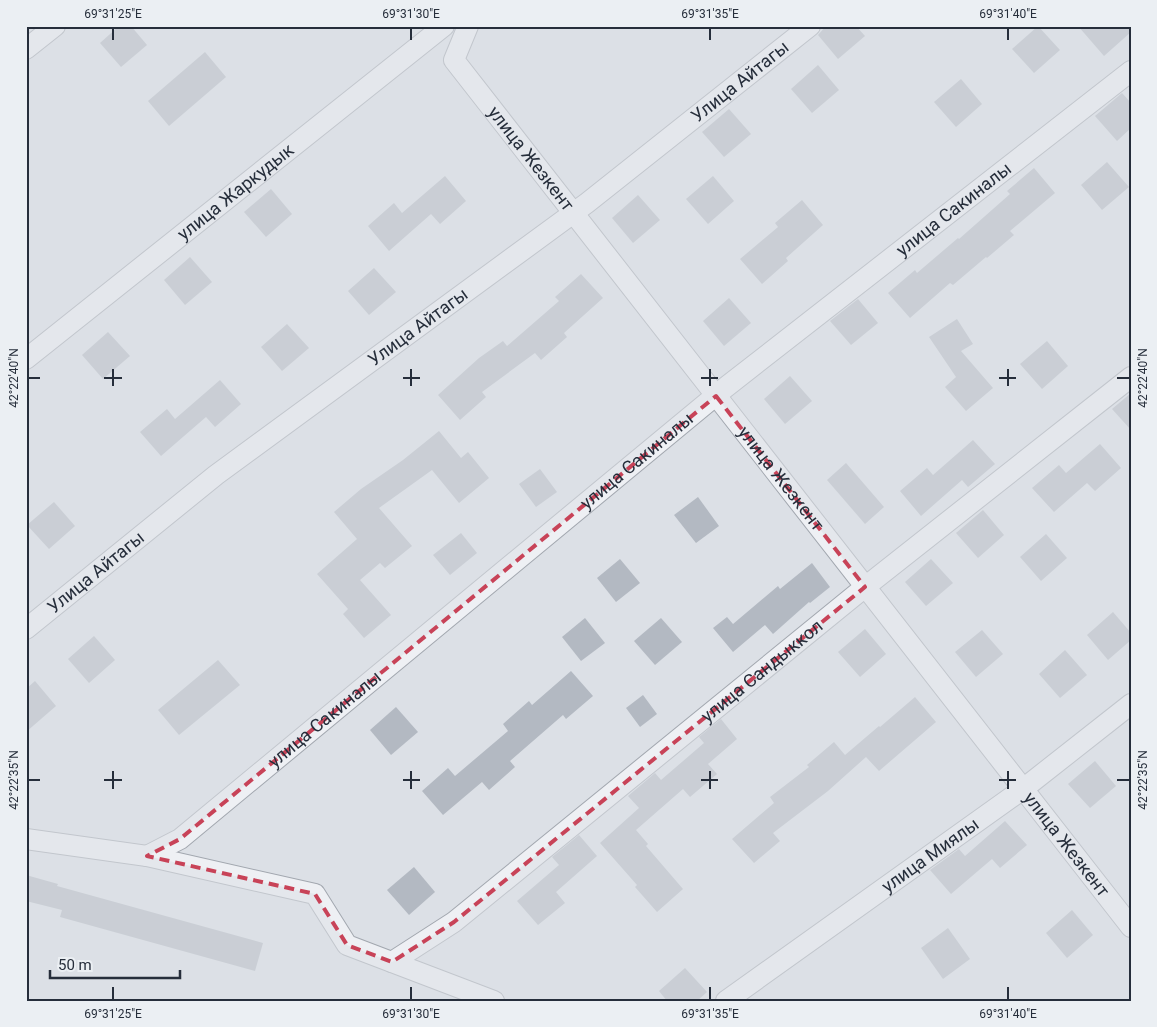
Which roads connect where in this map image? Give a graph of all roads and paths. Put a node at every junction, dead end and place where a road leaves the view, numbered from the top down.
1 (55, 26) edge
2 (444, 26) edge
3 (468, 26) edge
4 (810, 26) edge
5 (26, 49) edge
6 (1131, 71) edge
7 (573, 213) junction
8 (26, 359) edge
9 (1131, 376) edge
10 (716, 396) junction
11 (865, 587) junction
12 (26, 629) edge
13 (1131, 704) edge
14 (1023, 789) junction
15 (26, 839) edge
16 (147, 856) junction
17 (1131, 926) edge
18 (392, 962) junction
19 (494, 1001) edge
20 (726, 1001) edge

1 - 5 street
2 - 8 street, улица Жаркудык
3 - 7 street, улица Жезкент
4 - 7 street, Улица Айтагы
6 - 10 street, улица Сакиналы
7 - 10 street, улица Жезкент
7 - 12 street, Улица Айтагы
9 - 11 street, улица Сандыккол
10 - 11 street, улица Жезкент
10 - 16 street, улица Сакиналы
11 - 14 street, улица Жезкент
11 - 18 street, улица Сандыккол
13 - 14 street, улица Миялы
14 - 17 street, улица Жезкент
14 - 20 street, улица Миялы
15 - 16 street
16 - 18 street
18 - 19 street

